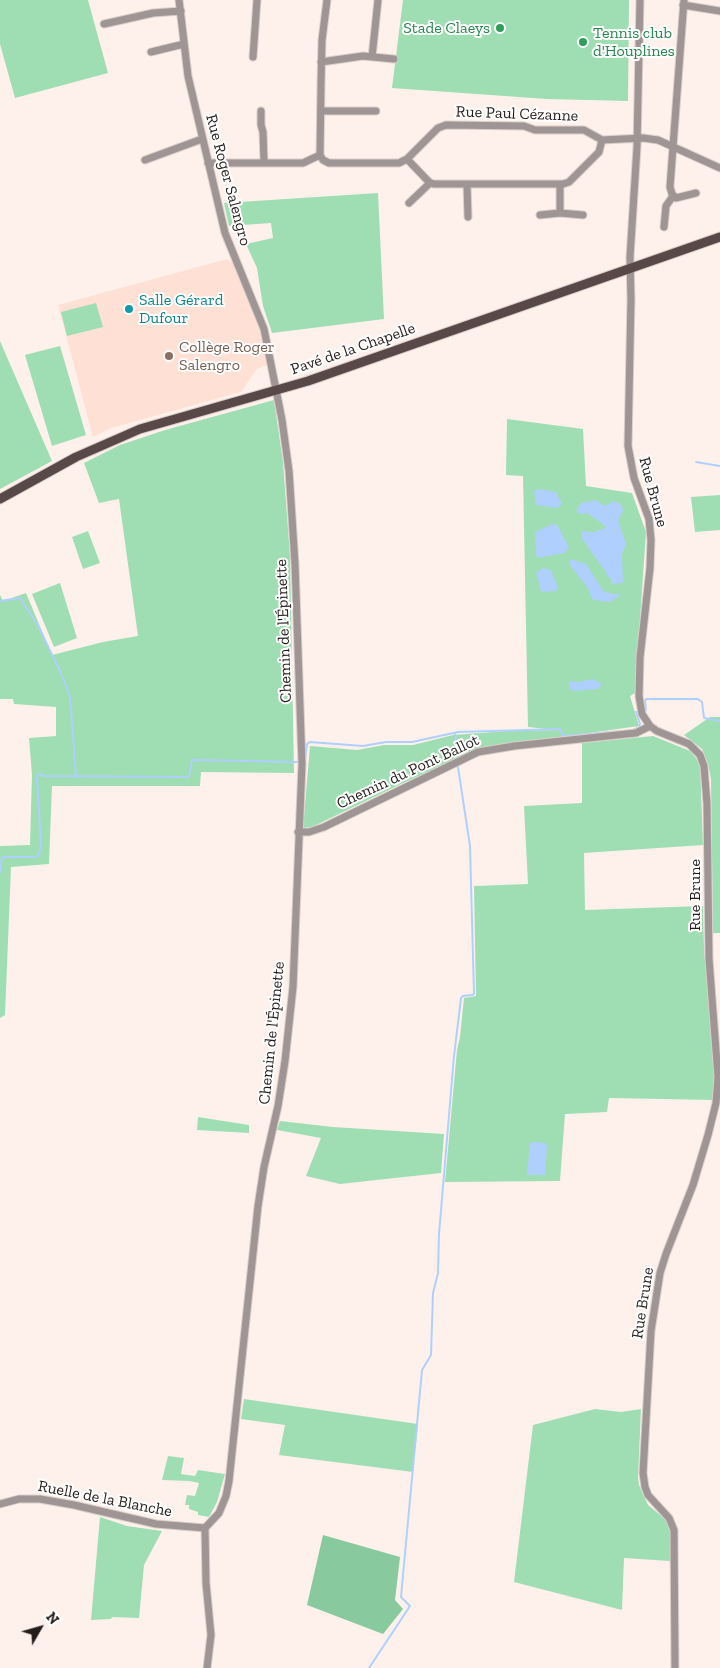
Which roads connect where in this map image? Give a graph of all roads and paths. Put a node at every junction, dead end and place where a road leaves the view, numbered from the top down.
1 (179, 0) edge
2 (256, 0) edge
3 (327, 0) edge
4 (378, 0) edge
5 (640, 0) edge
6 (684, 2) edge
7 (720, 10) edge
8 (180, 11) junction
9 (104, 24) dead end
10 (184, 44) junction
11 (151, 52) dead end
12 (253, 57) dead end
13 (372, 57) junction
14 (394, 59) dead end
15 (321, 62) junction
16 (261, 111) dead end
17 (321, 111) junction
18 (376, 111) dead end
19 (202, 139) junction
20 (637, 139) junction
21 (602, 140) junction
22 (673, 145) junction
23 (320, 155) junction
24 (407, 159) junction
25 (144, 160) dead end
26 (264, 162) junction
27 (208, 163) junction
28 (720, 168) edge
29 (430, 182) junction
30 (467, 184) junction
31 (560, 185) junction
32 (696, 193) dead end
33 (673, 196) junction
34 (409, 203) dead end
35 (560, 213) junction
36 (540, 215) dead end
37 (583, 215) dead end
38 (468, 217) dead end
39 (664, 227) dead end
40 (720, 237) edge
41 (630, 268) junction
42 (277, 391) junction
43 (0, 499) edge
44 (650, 726) junction
45 (298, 832) junction
46 (711, 984) junction
47 (720, 984) edge
48 (0, 1504) edge
49 (205, 1528) junction
50 (207, 1668) edge
51 (675, 1668) edge

1 - 8 street, Rue Roger Salengro
2 - 12 street
3 - 15 street
4 - 13 street
5 - 20 street, Rue Brune
6 - 7 street
6 - 22 street
8 - 9 street
8 - 10 street, Rue Roger Salengro
10 - 11 street
10 - 19 street, Rue Roger Salengro
13 - 14 street
13 - 15 street
15 - 17 street
16 - 26 street
17 - 18 street
17 - 23 street
19 - 25 street
19 - 27 street, Rue Roger Salengro
20 - 21 street
20 - 22 street
20 - 41 street, Rue Brune
21 - 24 street, Rue Paul Cézanne
21 - 31 street
22 - 28 street
22 - 33 street
23 - 24 street
23 - 26 street
24 - 29 street
26 - 27 street
27 - 42 street, Rue Roger Salengro
29 - 30 street
29 - 34 street
30 - 31 street
30 - 38 street
31 - 35 street
32 - 33 street
33 - 39 street
35 - 36 street
35 - 37 street
40 - 41 main road, Pavé de la Chapelle
41 - 42 main road, Pavé de la Chapelle
41 - 44 street, Rue Brune
42 - 43 main road, Pavé de la Chapelle
42 - 45 street, Chemin de l'Épinette
44 - 45 street, Chemin du Pont Ballot
44 - 46 street, Rue Brune
45 - 49 street, Chemin de l'Épinette
46 - 47 street
46 - 51 street, Rue Brune
48 - 49 street, Ruelle de la Blanche
49 - 50 street

